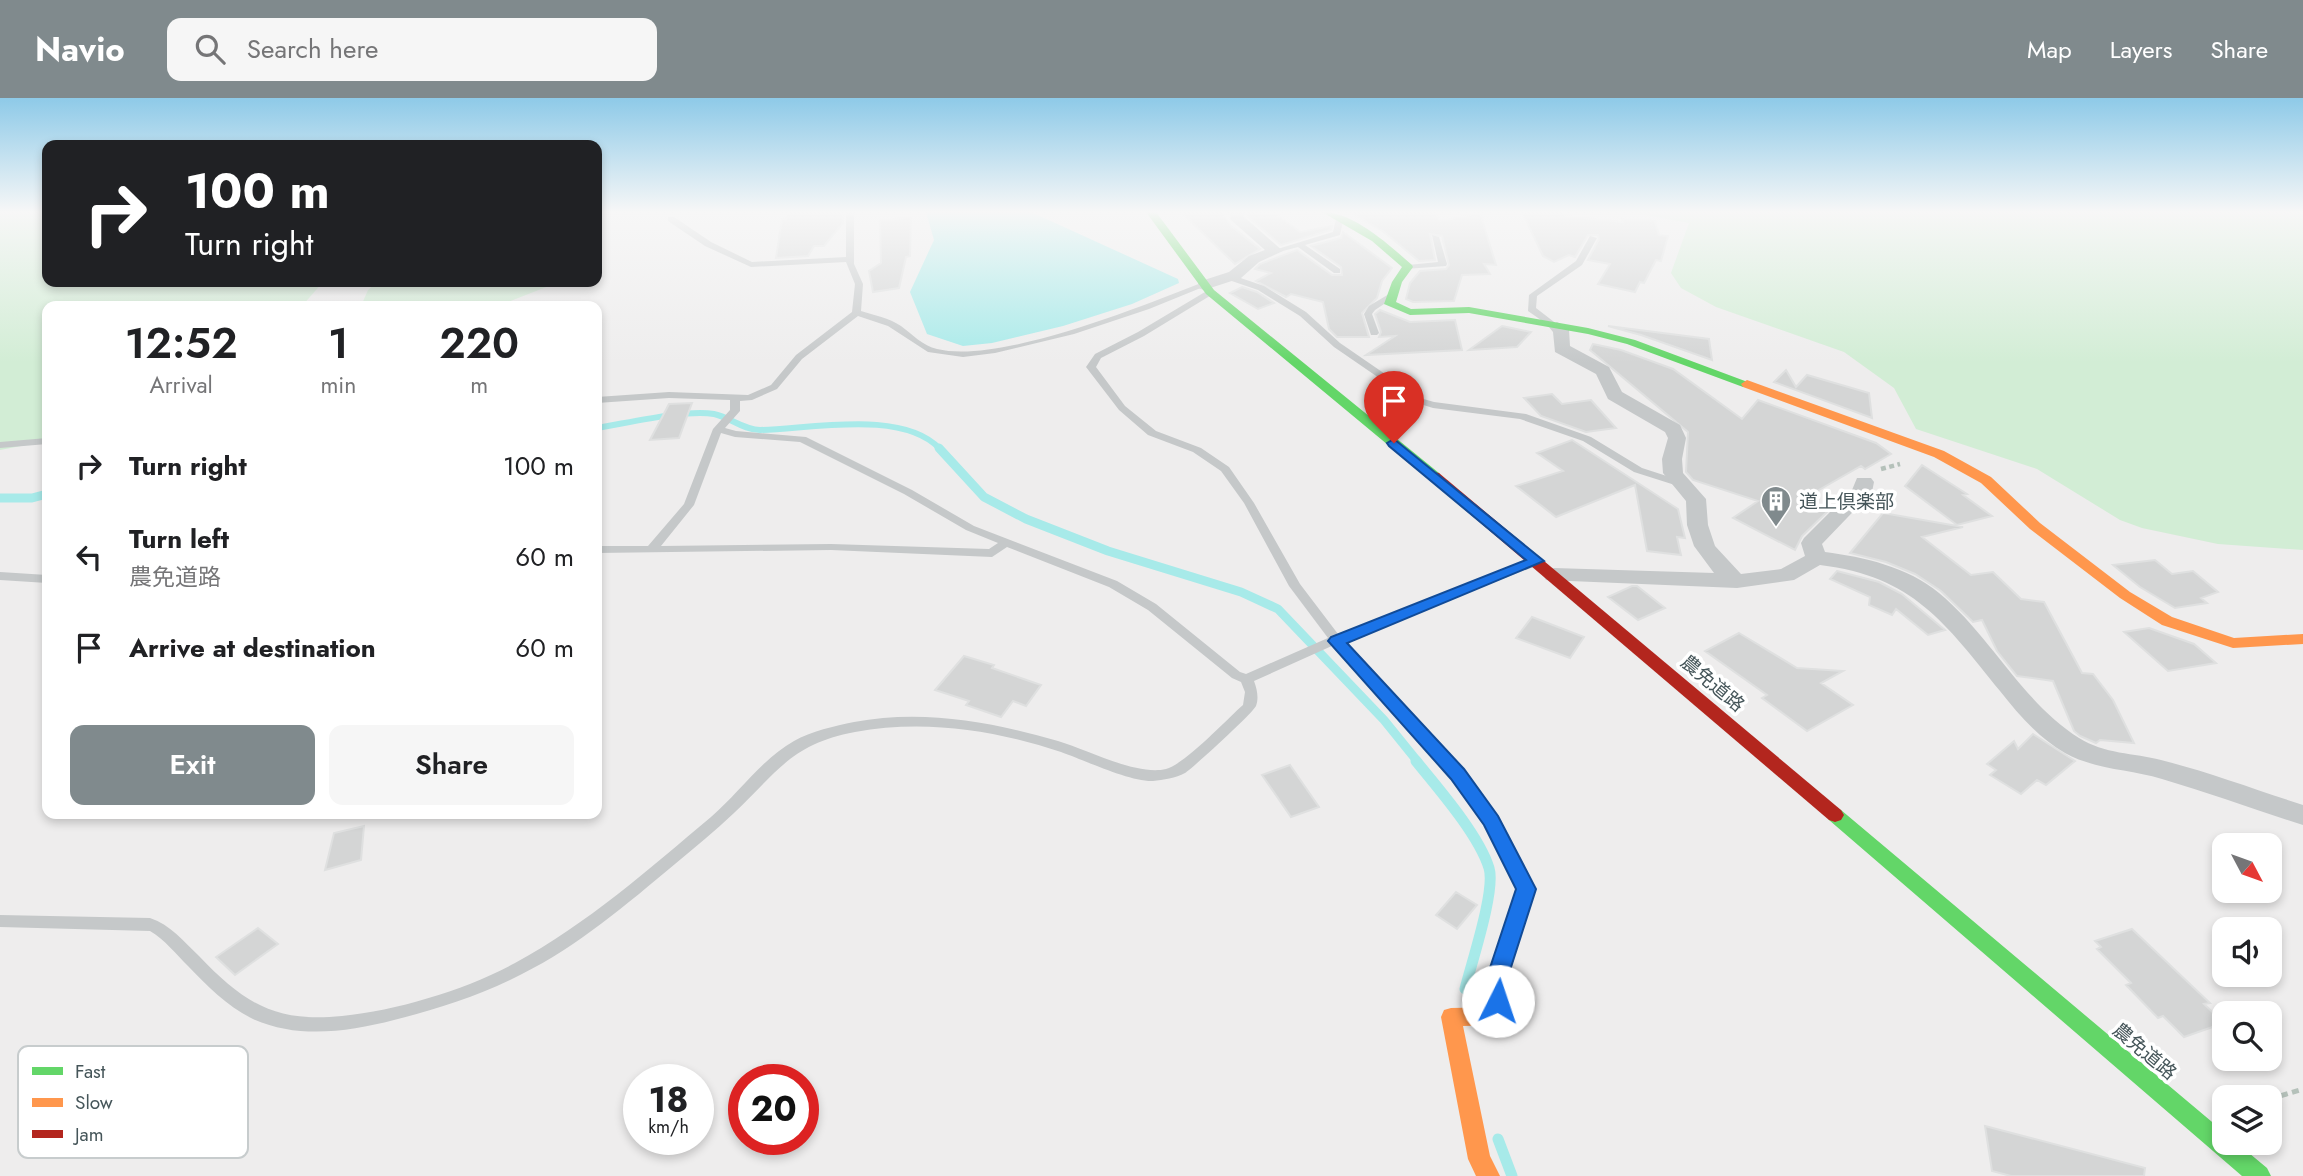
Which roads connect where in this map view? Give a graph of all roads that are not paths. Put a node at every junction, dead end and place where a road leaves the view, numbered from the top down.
1 (745, 262) edge
2 (796, 262) edge
3 (852, 262) edge
4 (1188, 262) edge
5 (1248, 262) edge
6 (1328, 262) edge
7 (1403, 262) edge
8 (1442, 262) edge
9 (1579, 262) edge
10 (1408, 267) junction
11 (1336, 271) dead end
12 (1229, 277) junction
13 (1207, 288) junction
14 (1393, 296) junction
15 (856, 313) junction
16 (1557, 327) junction
17 (1374, 333) dead end
18 (602, 400) edge
19 (735, 400) junction
20 (718, 429) junction
21 (42, 441) edge
22 (0, 445) edge
23 (1864, 482) dead end
24 (1678, 483) junction
25 (1005, 543) junction
26 (602, 550) edge
27 (651, 550) junction
28 (1817, 558) junction
29 (1545, 568) junction
30 (0, 576) edge
31 (42, 579) edge
32 (1737, 581) junction
33 (2303, 639) edge
34 (1333, 642) junction
35 (1247, 679) junction
36 (2303, 815) edge
37 (0, 921) edge
38 (1501, 1016) joint
39 (1488, 1176) edge
40 (2259, 1176) edge

1 - 2 lane
3 - 15 lane
4 - 13 street, 農免道路
5 - 12 street
6 - 11 lane
7 - 10 street
8 - 10 lane
9 - 16 lane
10 - 14 street
12 - 13 street
12 - 24 lane
13 - 15 lane
13 - 29 street, 農免道路
13 - 34 lane
14 - 16 street
14 - 17 lane
15 - 19 lane
16 - 24 street
16 - 33 street
18 - 19 lane
19 - 20 lane
20 - 25 lane
20 - 27 lane
21 - 22 lane
23 - 28 street
24 - 32 street
25 - 27 lane
25 - 35 lane
26 - 27 lane
28 - 32 street
28 - 36 street
29 - 32 street
29 - 34 lane
29 - 40 street, 農免道路
30 - 31 lane
34 - 35 lane
34 - 38 lane
35 - 37 lane
38 - 39 street

